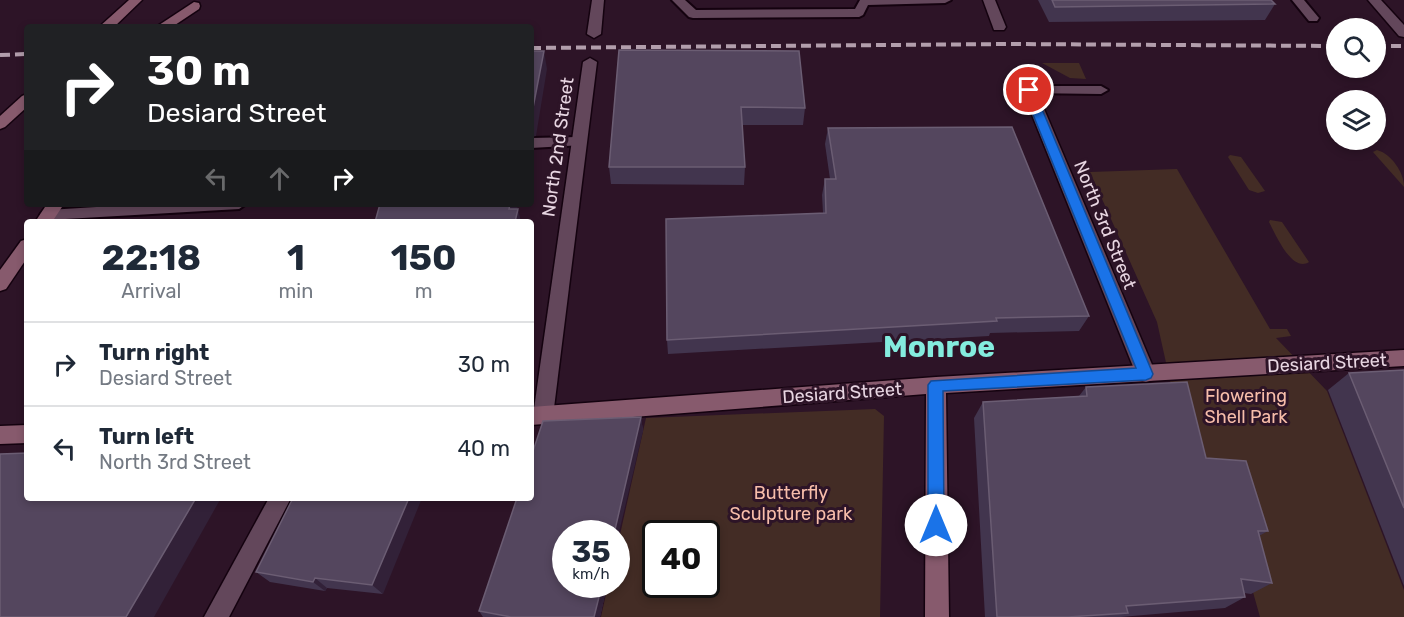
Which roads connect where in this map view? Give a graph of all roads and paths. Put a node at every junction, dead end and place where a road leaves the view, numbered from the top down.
1 (136, 0) edge
2 (598, 0) edge
3 (678, 0) edge
4 (945, 0) edge
5 (989, 0) edge
6 (1298, 0) edge
7 (1374, 0) edge
8 (196, 3) edge
9 (1313, 18) dead end
10 (109, 24) edge
11 (167, 24) edge
12 (180, 24) edge
13 (999, 27) dead end
14 (1404, 33) edge
15 (594, 34) dead end
16 (590, 62) dead end
17 (1029, 90) joint
18 (1101, 90) dead end
19 (24, 102) edge
20 (24, 109) edge
21 (0, 124) edge
22 (578, 142) junction
23 (534, 143) edge
24 (182, 207) edge
25 (49, 214) edge
26 (24, 249) edge
27 (0, 284) edge
28 (1404, 358) edge
29 (1146, 374) junction
30 (936, 385) junction
31 (537, 416) edge
32 (24, 434) edge
33 (0, 435) edge
34 (277, 501) edge
35 (216, 617) edge
36 (937, 617) edge

1 - 10 street
2 - 15 street
3 - 4 lane
5 - 13 street
6 - 9 lane
7 - 14 street
8 - 11 street
8 - 12 street
16 - 22 street, North 2nd Street
17 - 18 lane
17 - 29 street, North 3rd Street
19 - 21 street
20 - 21 street
22 - 23 lane
22 - 31 street, North 2nd Street
24 - 25 lane
26 - 27 street
28 - 29 street, Desiard Street
29 - 30 street, Desiard Street
30 - 31 street, Desiard Street
30 - 36 street
32 - 33 street
34 - 35 street

